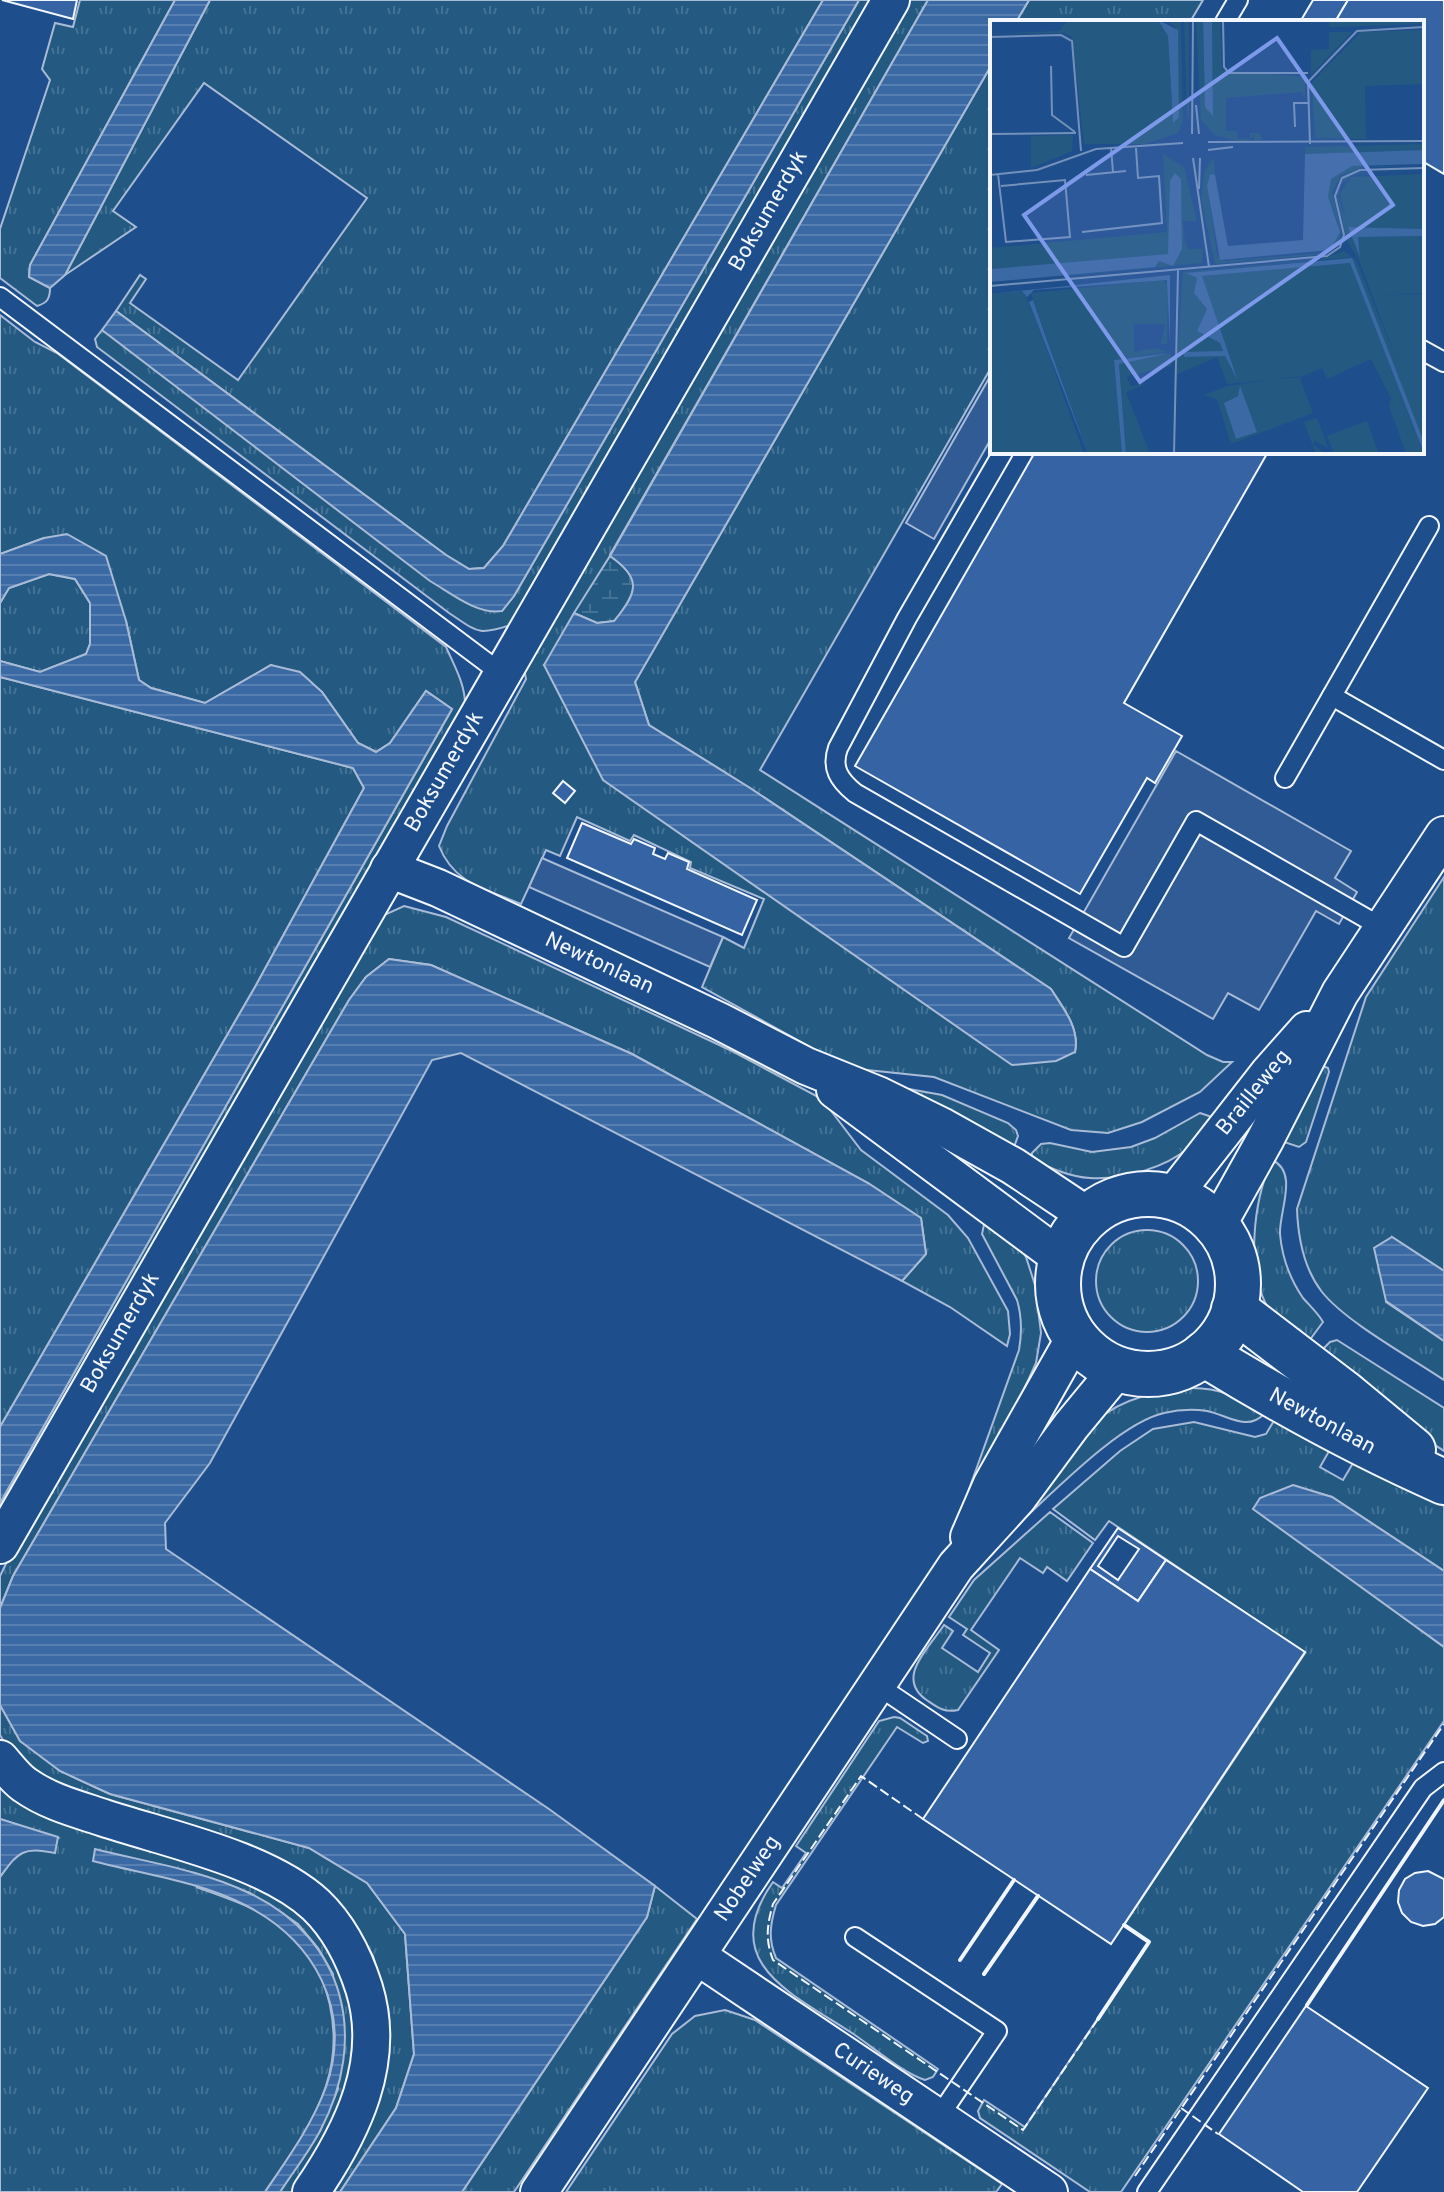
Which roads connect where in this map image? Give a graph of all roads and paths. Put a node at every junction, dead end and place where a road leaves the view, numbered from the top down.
1 (891, 0) edge
2 (1238, 0) edge
3 (1226, 20) edge
4 (0, 297) edge
5 (1424, 351) edge
6 (1444, 362) edge
7 (1002, 454) edge
8 (1429, 526) dead end
9 (502, 674) junction
10 (1332, 696) junction
11 (1444, 760) edge
12 (1285, 778) dead end
13 (1444, 835) edge
14 (389, 869) junction
15 (1383, 928) junction
16 (1340, 993) junction
17 (806, 1066) junction
18 (1172, 1197) junction
19 (1088, 1216) junction
20 (1217, 1226) junction
21 (1061, 1258) junction
22 (1234, 1309) junction
23 (1075, 1337) junction
24 (1204, 1354) junction
25 (1118, 1369) junction
26 (1444, 1480) edge
27 (0, 1545) edge
28 (956, 1566) junction
29 (877, 1685) junction
30 (957, 1739) dead end
31 (0, 1759) edge
32 (1444, 1772) edge
33 (855, 1937) dead end
34 (697, 1956) junction
35 (938, 2118) junction
36 (311, 2192) edge
37 (539, 2192) edge
38 (1049, 2192) edge
39 (1147, 2192) edge

1 - 9 street, Boksumerdyk
2 - 3 lane
4 - 9 lane
5 - 6 lane
7 - 15 lane
8 - 10 lane
9 - 14 street, Boksumerdyk
10 - 11 lane
10 - 12 lane
13 - 15 street, Brailleweg
14 - 17 street, Newtonlaan
14 - 27 street, Boksumerdyk
15 - 16 street, Brailleweg
16 - 18 street, Brailleweg
16 - 20 street, Brailleweg
17 - 19 street, Newtonlaan
17 - 21 street, Newtonlaan
18 - 19 street
18 - 20 street
19 - 21 street
20 - 22 street
21 - 23 street
22 - 24 street
22 - 26 street, Newtonlaan
23 - 25 street
23 - 28 street, Nobelweg
24 - 25 street
24 - 26 street, Newtonlaan
25 - 28 street, Nobelweg
28 - 29 street, Nobelweg
29 - 30 lane
29 - 34 street, Nobelweg
31 - 36 street
32 - 39 lane
33 - 35 lane
34 - 35 street, Curieweg
34 - 37 street, Nobelweg
35 - 38 street, Curieweg

